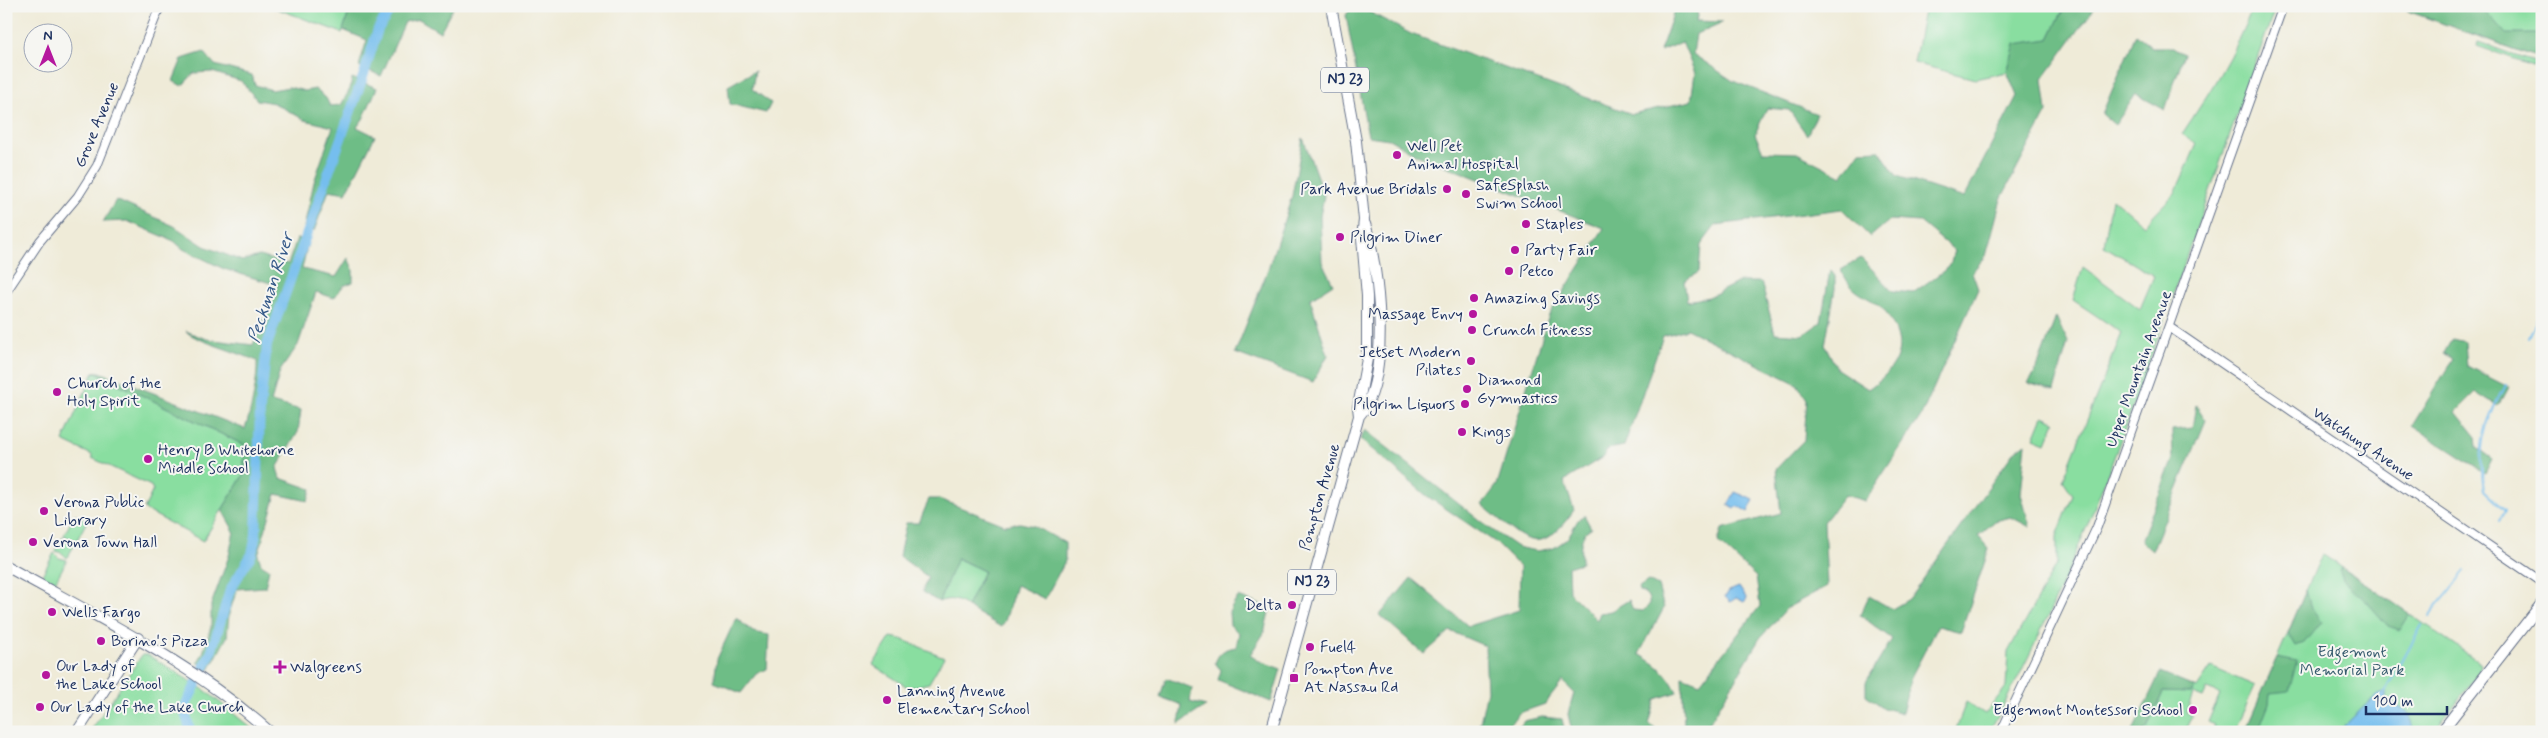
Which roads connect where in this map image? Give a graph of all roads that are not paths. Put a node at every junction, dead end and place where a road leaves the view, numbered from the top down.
1 (160, 6) edge
2 (1331, 6) edge
3 (2283, 6) edge
4 (6, 292) edge
5 (2169, 327) junction
6 (6, 566) edge
7 (2542, 582) edge
8 (2542, 603) edge
9 (138, 638) junction
10 (77, 732) edge
11 (270, 732) edge
12 (1271, 732) edge
13 (2001, 732) edge
14 (2441, 732) edge

1 - 4 street, Grove Avenue
2 - 12 main road, Pompton Avenue / NJ 23
3 - 5 street, Upper Mountain Avenue
5 - 7 street, Watchung Avenue
5 - 13 street, Upper Mountain Avenue
6 - 9 main road
8 - 14 main road
9 - 10 main road
9 - 11 main road

